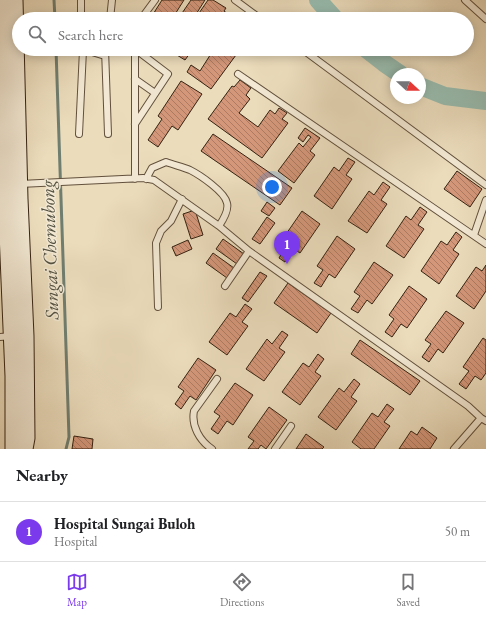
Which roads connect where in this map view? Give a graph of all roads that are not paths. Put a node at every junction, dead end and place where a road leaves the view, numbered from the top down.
1 (1, 0) edge
2 (14, 0) edge
3 (81, 0) edge
4 (112, 0) edge
5 (155, 0) edge
6 (235, 0) edge
7 (464, 0) edge
8 (14, 12) edge
9 (81, 12) edge
10 (111, 12) edge
11 (146, 12) edge
12 (251, 12) edge
13 (486, 19) edge
14 (16, 56) edge
15 (83, 56) edge
16 (105, 56) edge
17 (135, 56) edge
18 (144, 56) edge
19 (311, 56) edge
20 (238, 74) dead end
21 (135, 79) junction
22 (155, 93) junction
23 (135, 124) junction
24 (80, 134) dead end
25 (108, 134) dead end
26 (135, 179) junction
27 (146, 179) junction
28 (20, 184) junction
29 (486, 185) edge
30 (182, 199) junction
31 (486, 200) edge
32 (219, 226) junction
33 (474, 235) junction
34 (486, 244) edge
35 (249, 251) junction
36 (225, 286) dead end
37 (158, 307) dead end
38 (12, 336) edge
39 (217, 379) dead end
40 (483, 419) edge
41 (291, 426) dead end
42 (14, 449) edge
43 (24, 449) edge
44 (212, 449) edge
45 (275, 449) edge
46 (454, 449) edge

1 - 28 main road
2 - 8 main road
3 - 9 lane
4 - 10 lane
5 - 11 lane
6 - 12 lane
7 - 13 lane
14 - 28 main road
15 - 24 lane
16 - 25 lane
17 - 21 lane
18 - 22 lane
19 - 29 lane
20 - 33 lane
21 - 22 lane
21 - 23 lane
22 - 23 lane
23 - 26 lane
26 - 27 lane
26 - 28 lane
27 - 30 lane
27 - 32 lane
28 - 38 main road
30 - 32 lane
30 - 37 lane
31 - 33 lane
32 - 35 lane
33 - 34 lane
35 - 36 lane
35 - 40 lane
38 - 42 main road
38 - 43 main road
39 - 44 lane
40 - 46 lane
41 - 45 lane

